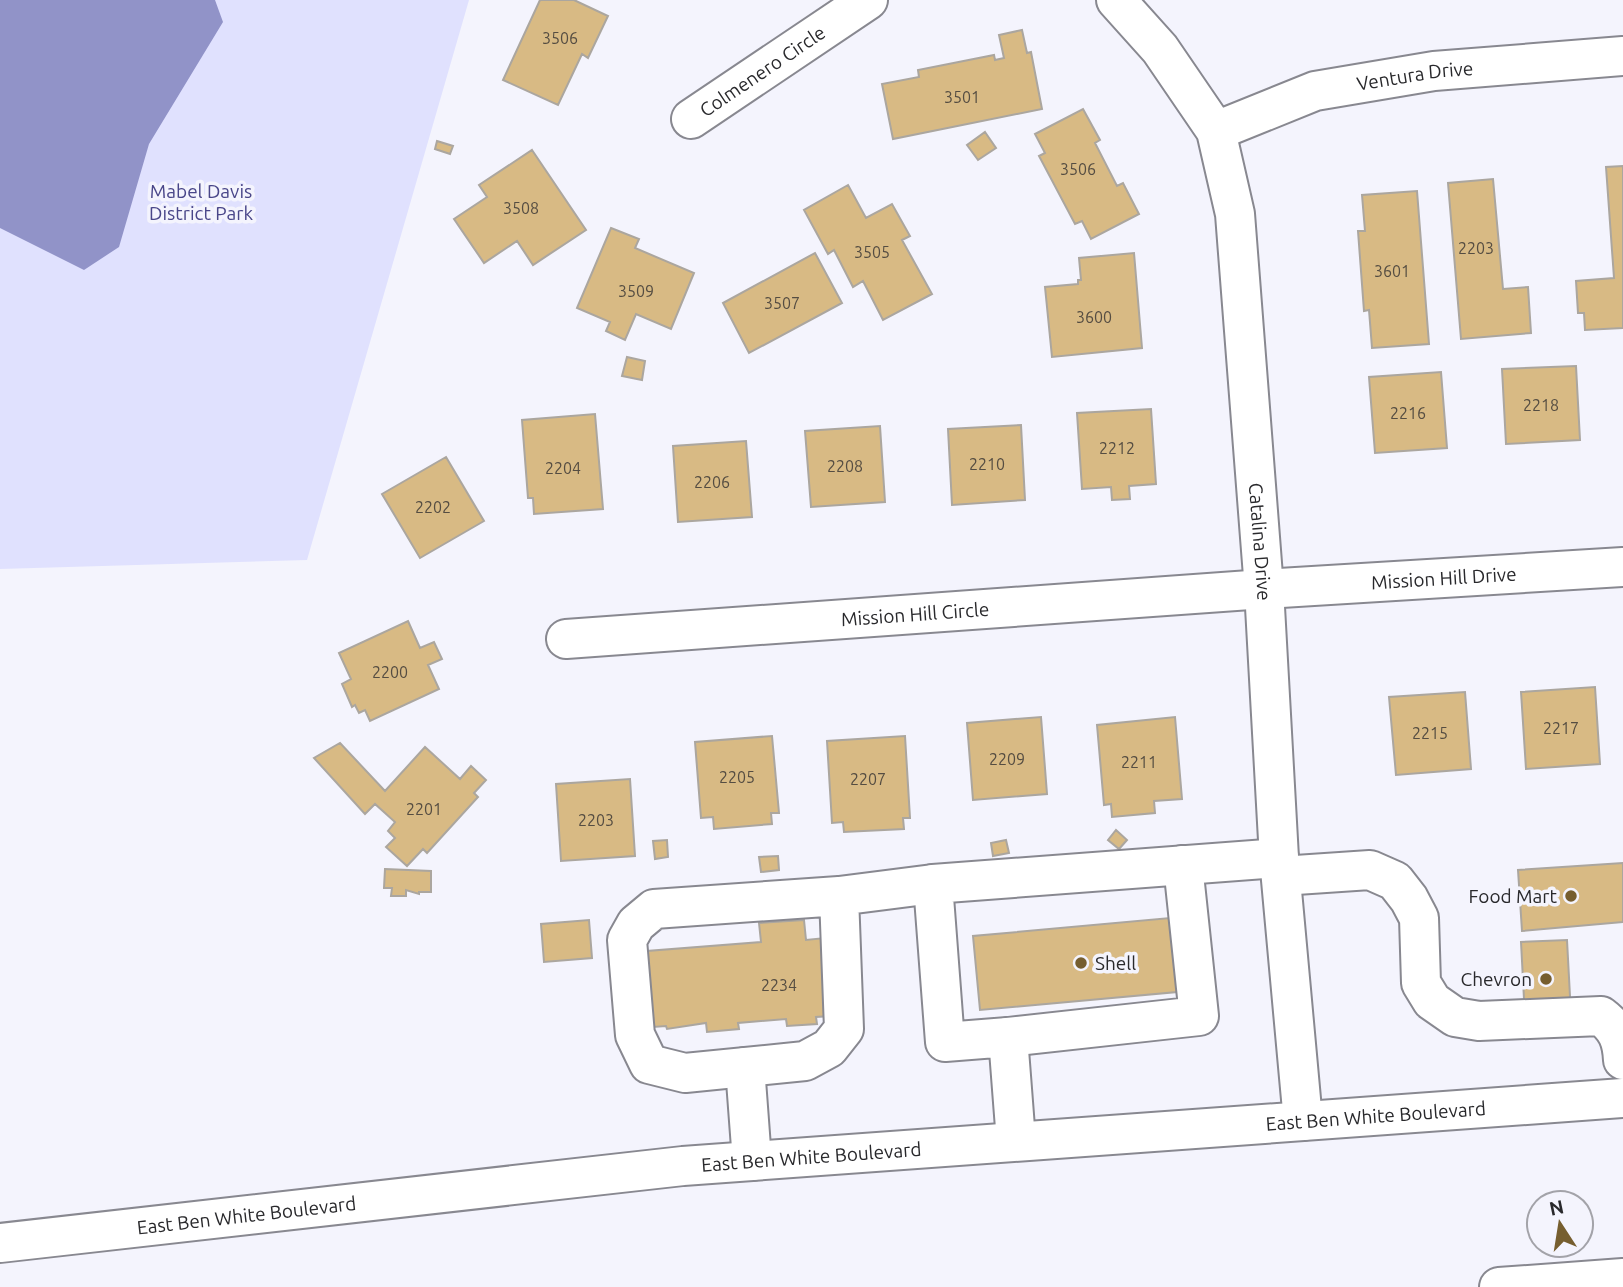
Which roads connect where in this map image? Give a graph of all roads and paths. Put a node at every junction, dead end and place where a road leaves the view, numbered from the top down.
1 (868, 0) edge
2 (1116, 0) edge
3 (1623, 56) edge
4 (691, 119) dead end
5 (1216, 131) junction
6 (1623, 567) edge
7 (1264, 589) junction
8 (566, 639) dead end
9 (1183, 865) junction
10 (1280, 867) junction
11 (933, 884) junction
12 (839, 896) junction
13 (1008, 1037) junction
14 (1623, 1060) edge
15 (745, 1067) junction
16 (1623, 1098) edge
17 (1303, 1121) junction
18 (1016, 1141) junction
19 (752, 1161) junction
20 (0, 1243) edge
21 (1623, 1278) edge
22 (1499, 1287) edge

1 - 4 main road, Colmenero Circle
2 - 5 main road, Catalina Drive
3 - 5 main road, Ventura Drive
5 - 7 main road, Catalina Drive
6 - 7 main road, Mission Hill Drive
7 - 8 main road, Mission Hill Circle
7 - 10 main road, Catalina Drive
9 - 10 main road
9 - 11 main road
9 - 13 main road
10 - 14 main road
10 - 17 main road, Catalina Drive
11 - 12 main road
11 - 13 main road
12 - 15 main road
12 - 15 main road
13 - 18 main road
15 - 19 main road
16 - 17 main road, East Ben White Boulevard
17 - 18 main road, East Ben White Boulevard
18 - 19 main road, East Ben White Boulevard
19 - 20 main road, East Ben White Boulevard
21 - 22 main road

